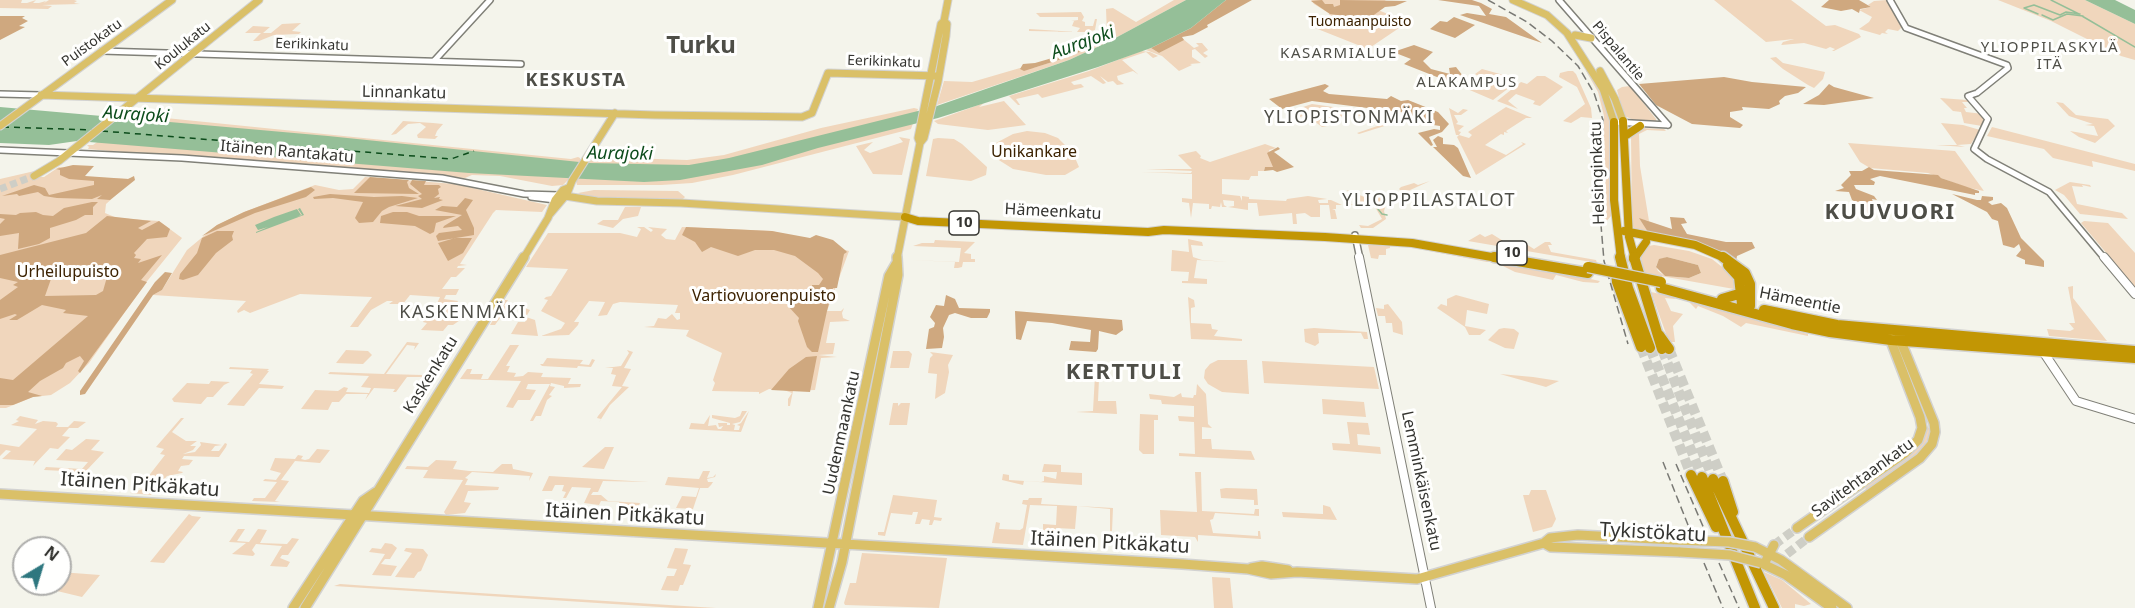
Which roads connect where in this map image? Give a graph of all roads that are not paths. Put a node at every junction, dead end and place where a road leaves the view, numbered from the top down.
1 (172, 0) edge
2 (259, 0) edge
3 (490, 0) edge
4 (948, 0) edge
5 (1513, 0) edge
6 (1522, 0) edge
7 (1559, 0) edge
8 (1890, 0) edge
9 (1575, 35) junction
10 (1591, 38) junction
11 (102, 51) junction
12 (192, 54) junction
13 (434, 62) junction
14 (521, 64) dead end
15 (1593, 66) junction
16 (1599, 75) junction
17 (935, 76) junction
18 (0, 94) edge
19 (41, 95) junction
20 (137, 98) junction
21 (615, 113) junction
22 (808, 116) joint
23 (1614, 122) junction
24 (1623, 123) junction
25 (0, 126) edge
26 (1640, 126) junction
27 (1666, 126) junction
28 (1625, 135) junction
29 (0, 150) edge
30 (72, 150) junction
31 (34, 176) tunnel mouth
32 (563, 194) junction
33 (906, 217) junction
34 (1616, 231) junction
35 (1629, 235) junction
36 (1355, 237) junction
37 (1646, 242) junction
38 (1634, 258) junction
39 (896, 264) junction
40 (1616, 275) junction
41 (1661, 285) junction
42 (2135, 294) edge
43 (1745, 298) junction
44 (1895, 335) junction
45 (2039, 346) junction
46 (2019, 348) junction
47 (1665, 349) tunnel mouth
48 (2135, 351) edge
49 (2135, 358) edge
50 (2051, 363) junction
51 (2135, 419) edge
52 (0, 494) edge
53 (359, 517) junction
54 (1797, 528) tunnel mouth
55 (1809, 537) tunnel mouth
56 (1544, 543) junction
57 (833, 545) junction
58 (845, 546) junction
59 (1771, 549) junction
60 (1781, 561) junction
61 (1762, 564) junction
62 (1426, 578) junction
63 (293, 608) edge
64 (305, 608) edge
65 (818, 608) edge
66 (829, 608) edge
67 (1431, 608) edge
68 (1755, 608) edge
69 (1774, 608) edge
70 (1832, 608) edge
71 (1846, 608) edge

1 - 11 main road, Puistokatu
2 - 12 main road, Koulukatu
3 - 13 street
4 - 17 main road, Uudenmaankatu
5 - 15 main road, Helsinginkatu
6 - 9 main road, Helsinginkatu
7 - 10 street, Pispalantie
8 - 42 street
9 - 10 main road
9 - 15 main road, Helsinginkatu
10 - 27 street, Pispalantie
11 - 12 street, Eerikinkatu
11 - 19 main road, Puistokatu
12 - 13 street, Eerikinkatu
12 - 20 main road, Koulukatu
13 - 14 street, Eerikinkatu
15 - 16 main road, Helsinginkatu
16 - 23 main road, Helsinginkatu
16 - 24 main road, Helsinginkatu
17 - 22 main road, Eerikinkatu
17 - 33 main road, Uudenmaankatu
18 - 19 street, Linnankatu
19 - 20 main road, Linnankatu
19 - 25 main road, Puistokatu
20 - 21 main road, Linnankatu
20 - 30 main road, Koulukatu
21 - 22 main road, Linnankatu
21 - 32 main road, Kaskenkatu
23 - 24 street
23 - 34 highway, Helsinginkatu
24 - 26 street
24 - 27 street
24 - 28 highway, Helsinginkatu
26 - 27 street
26 - 28 highway
28 - 35 highway, Helsinginkatu
29 - 30 street, Itäinen Rantakatu
30 - 31 main road, Koulukatu
30 - 32 street, Itäinen Rantakatu
32 - 33 main road, Hämeenkatu
32 - 53 main road, Kaskenkatu
33 - 36 highway, Hämeenkatu / 10
33 - 39 main road, Uudenmaankatu
34 - 35 highway
34 - 40 highway, Helsinginkatu
35 - 37 highway
35 - 38 highway, Helsinginkatu
35 - 43 highway
36 - 40 highway, 10
36 - 62 street, Lemminkäisenkatu
37 - 38 highway
37 - 43 highway
38 - 47 highway, Helsinginkatu
39 - 57 main road, Uudenmaankatu
39 - 58 main road, Uudenmaankatu
40 - 41 highway, 10
41 - 43 highway, Hämeentie / 10
41 - 43 highway, Hämeentie / 10
43 - 44 highway, Hämeentie / 10
44 - 45 highway, Hämeentie / 10
44 - 46 highway, Hämeentie / 10
44 - 54 main road, Savitehtaankatu
44 - 55 main road, Savitehtaankatu
45 - 46 highway, Hämeentie / 10
45 - 48 highway, Hämeentie / 10
45 - 49 highway, Hämeentie / 10
45 - 50 street
46 - 50 street
50 - 51 street
52 - 53 main road, Itäinen Pitkäkatu
53 - 57 main road, Itäinen Pitkäkatu
53 - 63 main road, Kaskenkatu
53 - 64 main road, Kaskenkatu
56 - 59 main road, Tykistökatu, bridge
56 - 61 main road, Tykistökatu, bridge
56 - 62 main road, Tykistökatu
57 - 58 main road, Itäinen Pitkäkatu
57 - 65 main road, Uudenmaankatu
58 - 62 main road, Itäinen Pitkäkatu
58 - 66 main road, Uudenmaankatu
59 - 60 main road, Tykistökatu
59 - 61 main road
60 - 61 main road, Tykistökatu
60 - 70 main road
60 - 71 main road
62 - 67 street, Lemminkäisenkatu
68 - 69 highway

